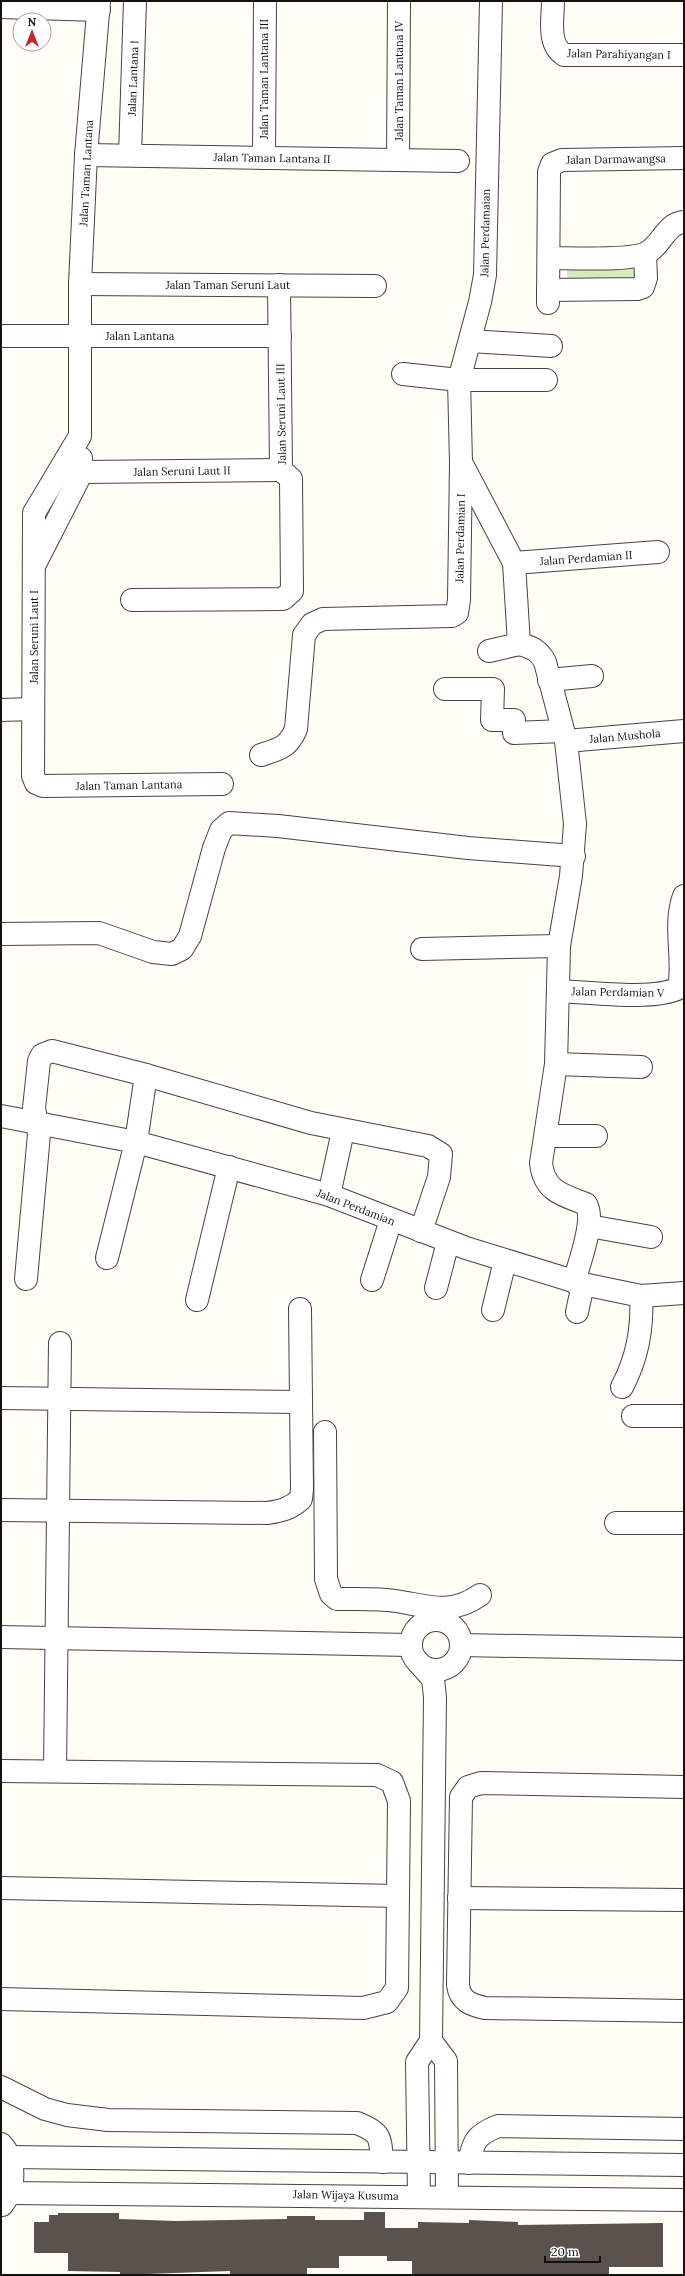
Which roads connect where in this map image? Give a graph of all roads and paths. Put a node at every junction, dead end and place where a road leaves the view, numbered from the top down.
1 (135, 1) edge
2 (265, 1) edge
3 (399, 1) edge
4 (491, 1) edge
5 (553, 1) edge
6 (99, 6) edge
7 (1, 7) edge
8 (684, 55) edge
9 (86, 155) junction
10 (130, 156) junction
11 (264, 158) junction
12 (684, 158) edge
13 (398, 160) junction
14 (458, 161) dead end
15 (684, 222) edge
16 (645, 254) junction
17 (549, 258) junction
18 (80, 284) junction
19 (279, 285) junction
20 (375, 286) dead end
21 (79, 335) junction
22 (1, 336) edge
23 (280, 336) junction
24 (470, 341) junction
25 (551, 346) dead end
26 (403, 374) dead end
27 (458, 380) junction
28 (546, 380) dead end
29 (80, 436) junction
30 (461, 463) junction
31 (281, 470) junction
32 (82, 472) junction
33 (658, 552) dead end
34 (514, 563) junction
35 (34, 565) junction
36 (132, 600) dead end
37 (519, 644) junction
38 (489, 651) dead end
39 (592, 676) dead end
40 (549, 680) junction
41 (444, 689) dead end
42 (1, 710) edge
43 (33, 710) junction
44 (684, 731) edge
45 (564, 736) junction
46 (261, 755) dead end
47 (36, 783) joint
48 (222, 784) dead end
49 (574, 856) junction
50 (684, 896) edge
51 (1, 934) edge
52 (559, 946) junction
53 (422, 949) dead end
54 (558, 991) junction
55 (556, 1064) junction
56 (641, 1067) dead end
57 (146, 1075) junction
58 (1, 1116) edge
59 (38, 1123) junction
60 (343, 1131) junction
61 (546, 1136) junction
62 (596, 1136) dead end
63 (136, 1142) junction
64 (229, 1167) junction
65 (329, 1195) junction
66 (391, 1220) junction
67 (589, 1226) junction
68 (421, 1231) junction
69 (652, 1237) dead end
70 (448, 1242) junction
71 (107, 1258) dead end
72 (505, 1261) junction
73 (26, 1279) dead end
74 (372, 1280) dead end
75 (578, 1283) junction
76 (436, 1288) dead end
77 (684, 1293) edge
78 (641, 1296) junction
79 (197, 1300) dead end
80 (300, 1309) dead end
81 (493, 1310) dead end
82 (577, 1312) dead end
83 (60, 1344) dead end
84 (622, 1387) dead end
85 (1, 1398) edge
86 (60, 1399) junction
87 (300, 1402) junction
88 (633, 1416) dead end
89 (684, 1416) edge
90 (325, 1432) dead end
91 (1, 1510) edge
92 (59, 1511) junction
93 (616, 1523) dead end
94 (684, 1523) edge
95 (480, 1595) dead end
96 (417, 1614) junction
97 (456, 1615) junction
98 (1, 1637) edge
99 (57, 1638) junction
100 (684, 1649) edge
101 (458, 1653) junction
102 (414, 1654) junction
103 (435, 1696) junction
104 (1, 1771) edge
105 (55, 1771) junction
106 (684, 1787) edge
107 (1, 1888) edge
108 (398, 1896) junction
109 (458, 1898) junction
110 (684, 1900) edge
111 (1, 1999) edge
112 (684, 2011) edge
113 (431, 2041) junction
114 (1, 2087) edge
115 (684, 2129) edge
116 (5, 2150) edge
117 (382, 2162) junction
118 (418, 2163) junction
119 (448, 2163) junction
120 (469, 2163) junction
121 (684, 2165) edge
122 (419, 2197) junction
123 (447, 2197) junction
124 (5, 2199) edge
125 (684, 2200) edge

1 - 10 street, Jalan Lantana I
2 - 11 street, Jalan Taman Lantana III
3 - 13 street, Jalan Taman Lantana IV
4 - 24 street, Jalan Perdamaian
5 - 8 street, Jalan Parahiyangan I
6 - 7 street, Jalan Taman Lantana
6 - 9 street, Jalan Taman Lantana
9 - 10 street, Jalan Taman Lantana II
9 - 18 street, Jalan Taman Lantana
10 - 11 street, Jalan Taman Lantana II
11 - 13 street, Jalan Taman Lantana II
12 - 17 street, Jalan Darmawangsa
13 - 14 street, Jalan Taman Lantana II
15 - 16 street
16 - 17 street
16 - 17 street
18 - 19 street, Jalan Taman Seruni Laut
18 - 21 street, Jalan Taman Lantana
19 - 20 street, Jalan Taman Seruni Laut
19 - 23 street, Jalan Seruni Laut III
21 - 22 street, Jalan Lantana
21 - 23 street, Jalan Lantana
21 - 29 street
23 - 31 street, Jalan Seruni Laut III
24 - 25 street
24 - 27 street, Jalan Perdamaian
26 - 27 street
27 - 28 street
27 - 30 street, Jalan Perdamaian
29 - 32 street
29 - 35 street, Jalan Seruni Laut I
30 - 34 street
30 - 46 street, Jalan Perdamian I
31 - 32 street, Jalan Seruni Laut II
31 - 36 street, Jalan Seruni Laut III
32 - 35 street, Jalan Seruni Laut I
33 - 34 street, Jalan Perdamian II
34 - 37 street
35 - 43 street, Jalan Seruni Laut I
37 - 38 street
37 - 40 street
39 - 40 street
40 - 45 street
41 - 45 street, Jalan Mushola
42 - 43 street
43 - 47 street, Jalan Seruni Laut I
44 - 45 street, Jalan Mushola
45 - 49 street
47 - 48 street, Jalan Taman Lantana
49 - 51 street
49 - 52 street
50 - 54 street, Jalan Perdamian V
52 - 53 street
52 - 54 street
54 - 55 street
55 - 56 street
55 - 61 street
57 - 59 street
57 - 60 street
57 - 63 street
58 - 59 street, Jalan Perdamian
59 - 63 street, Jalan Perdamian
59 - 73 street
60 - 65 street
60 - 68 street
61 - 62 street
61 - 67 street
63 - 64 street, Jalan Perdamian
63 - 71 street
64 - 65 street, Jalan Perdamian
64 - 79 street
65 - 66 street, Jalan Perdamian
66 - 68 street, Jalan Perdamian
66 - 74 street
67 - 69 street
67 - 75 street
68 - 70 street, Jalan Perdamian
70 - 72 street, Jalan Perdamian
70 - 76 street
72 - 75 street, Jalan Perdamian
72 - 81 street
75 - 78 street, Jalan Perdamian
75 - 82 street
77 - 78 street, Jalan Perdamian
78 - 84 street
80 - 87 street
83 - 86 street
85 - 86 street
86 - 87 street
86 - 92 street
87 - 92 street
88 - 89 street
90 - 96 street
91 - 92 street
92 - 99 street
93 - 94 street
95 - 97 street
96 - 97 street
96 - 102 street
97 - 101 street
98 - 99 street
99 - 102 street
99 - 105 street
100 - 101 street
101 - 102 street
101 - 103 street
102 - 103 street
103 - 113 street
104 - 105 street
105 - 108 street
106 - 109 street
107 - 108 street
108 - 111 street
109 - 110 street
109 - 112 street
113 - 118 street
113 - 119 street
114 - 117 street
115 - 120 street
116 - 117 street
116 - 124 street
117 - 118 street
118 - 119 street
118 - 122 street
119 - 120 street
119 - 123 street
120 - 121 street
122 - 123 street, Jalan Wijaya Kusuma
122 - 124 street, Jalan Wijaya Kusuma
123 - 125 street, Jalan Wijaya Kusuma

